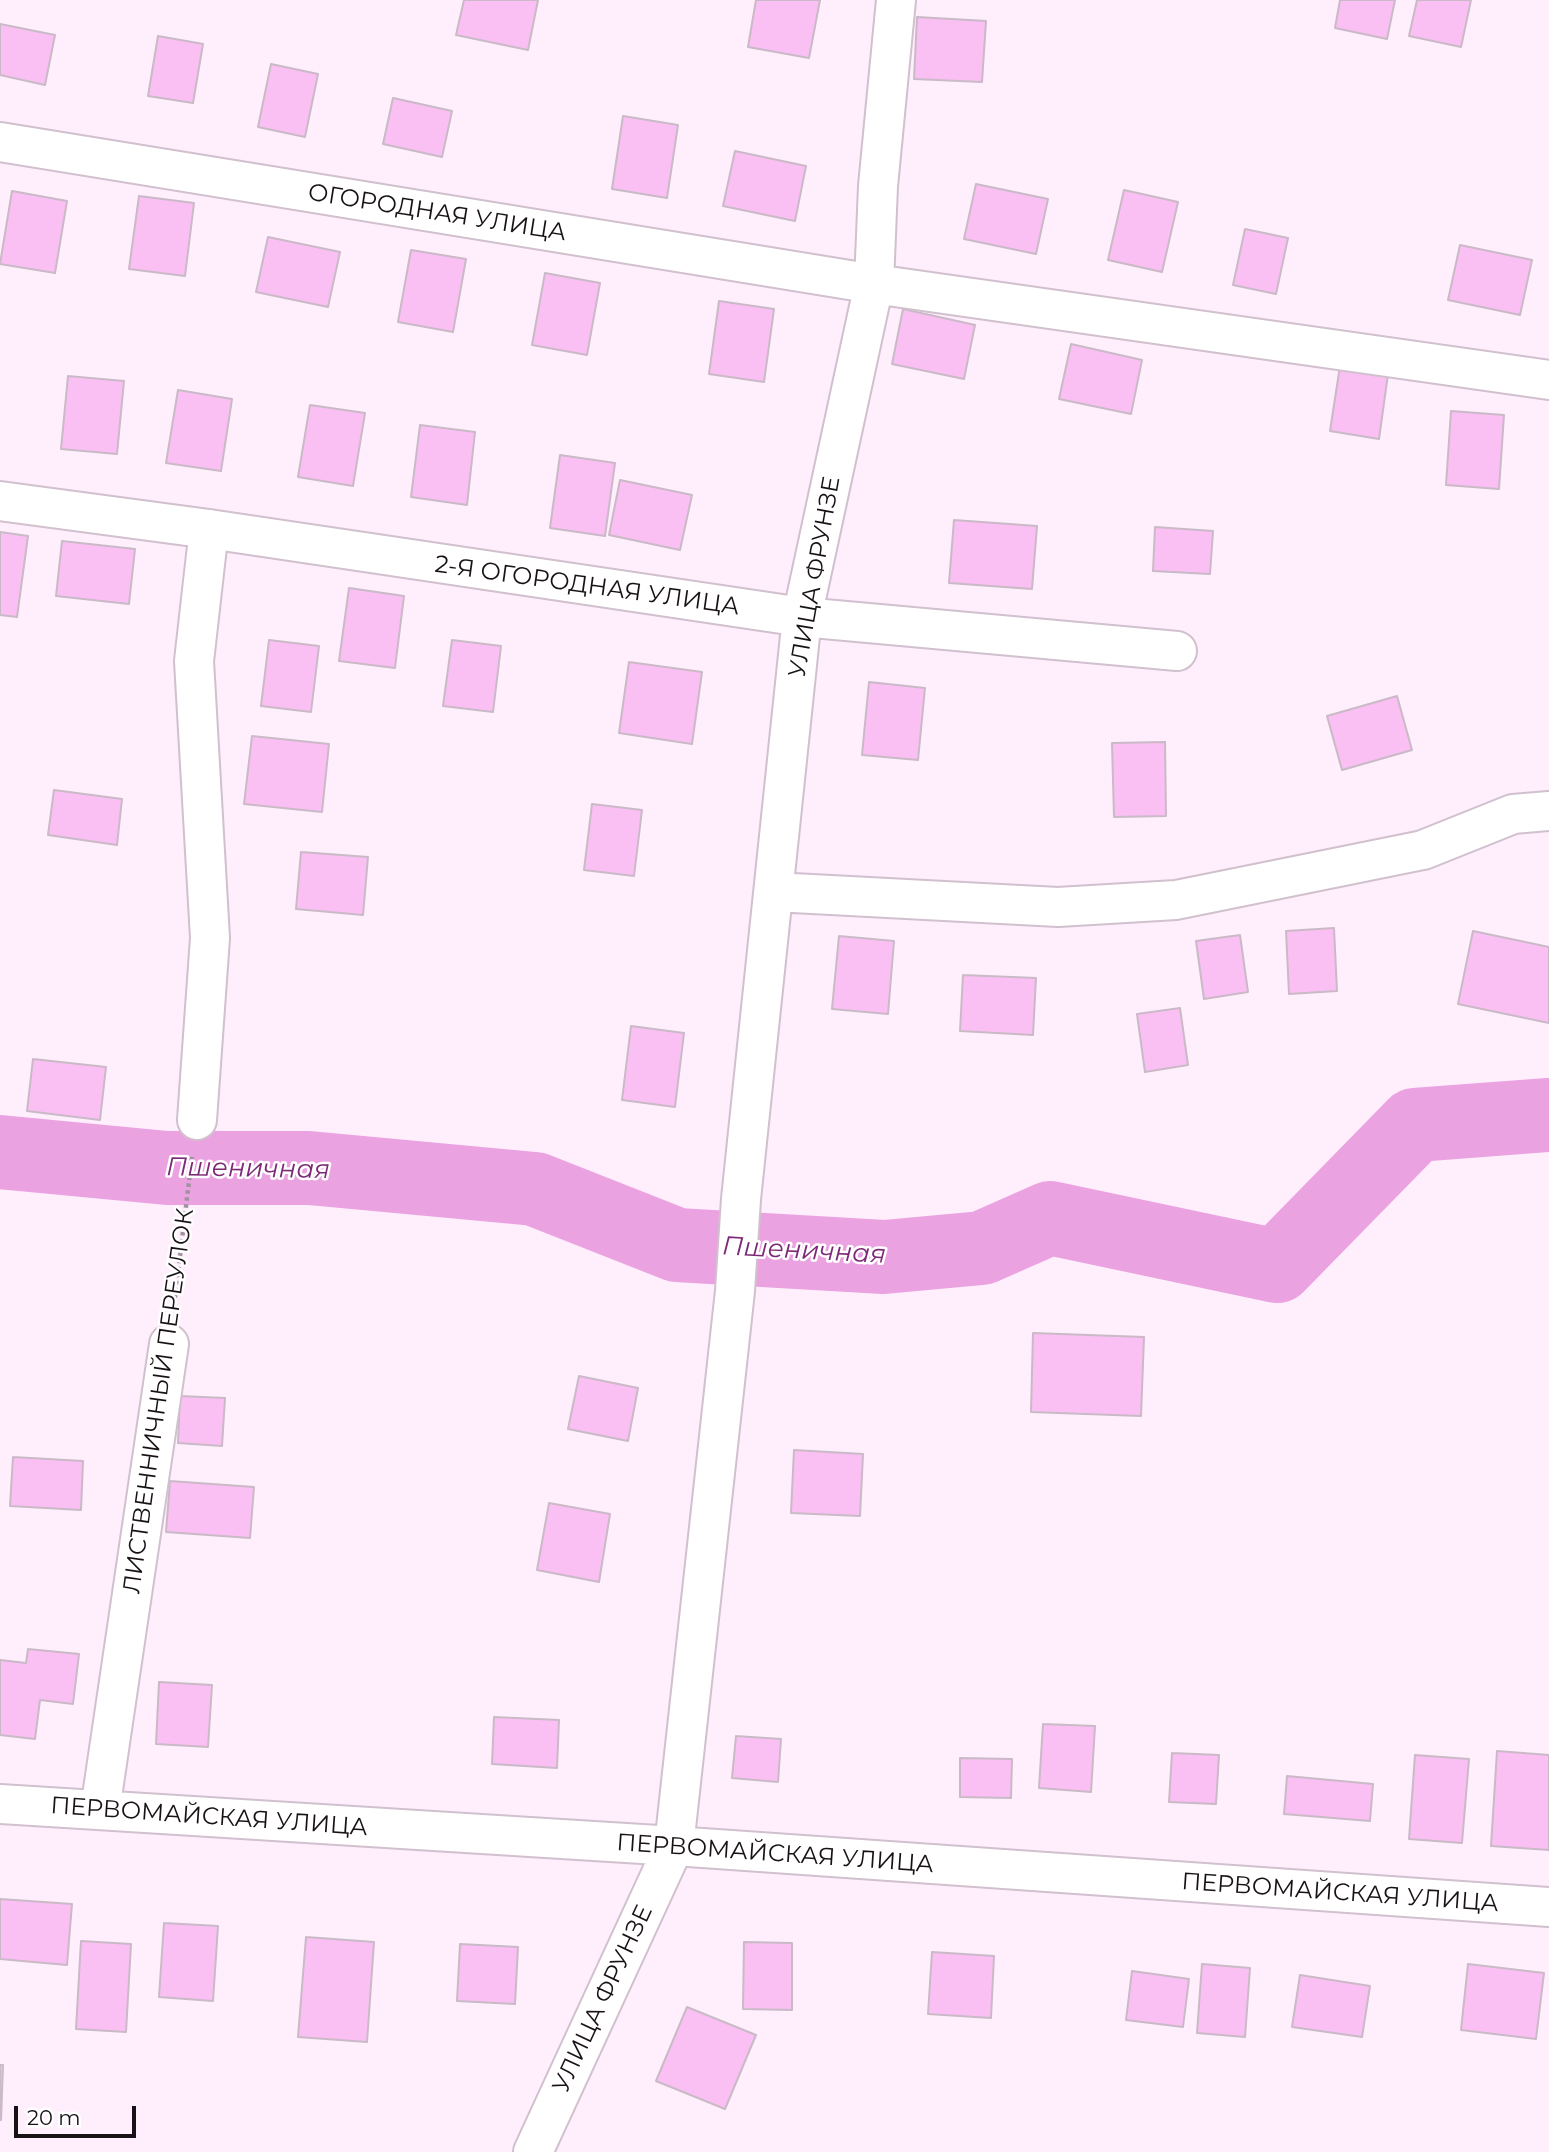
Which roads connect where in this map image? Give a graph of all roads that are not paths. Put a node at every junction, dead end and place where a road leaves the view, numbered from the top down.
1 (896, 0) edge
2 (0, 142) edge
3 (874, 284) junction
4 (1549, 380) edge
5 (0, 501) edge
6 (209, 529) junction
7 (802, 617) junction
8 (1177, 651) dead end
9 (1549, 811) edge
10 (774, 892) junction
11 (197, 1120) road end
12 (169, 1344) road end
13 (0, 1804) edge
14 (100, 1810) junction
15 (674, 1846) junction
16 (1549, 1908) edge
17 (533, 2152) edge

1 - 3 street, УЛИЦА ФРУНЗЕ
2 - 3 street, ОГОРОДНАЯ УЛИЦА
3 - 4 street, ОГОРОДНАЯ УЛИЦА
3 - 7 street, УЛИЦА ФРУНЗЕ
5 - 6 street, 2-Я ОГОРОДНАЯ УЛИЦА
6 - 7 street, 2-Я ОГОРОДНАЯ УЛИЦА
6 - 11 street
7 - 8 street, 2-Я ОГОРОДНАЯ УЛИЦА
7 - 10 street, УЛИЦА ФРУНЗЕ
9 - 10 street
10 - 15 street, УЛИЦА ФРУНЗЕ
12 - 14 street, ЛИСТВЕННИЧНЫЙ ПЕРЕУЛОК
13 - 14 street, ПЕРВОМАЙСКАЯ УЛИЦА
14 - 15 street, ПЕРВОМАЙСКАЯ УЛИЦА
15 - 16 street, ПЕРВОМАЙСКАЯ УЛИЦА
15 - 17 street, УЛИЦА ФРУНЗЕ

